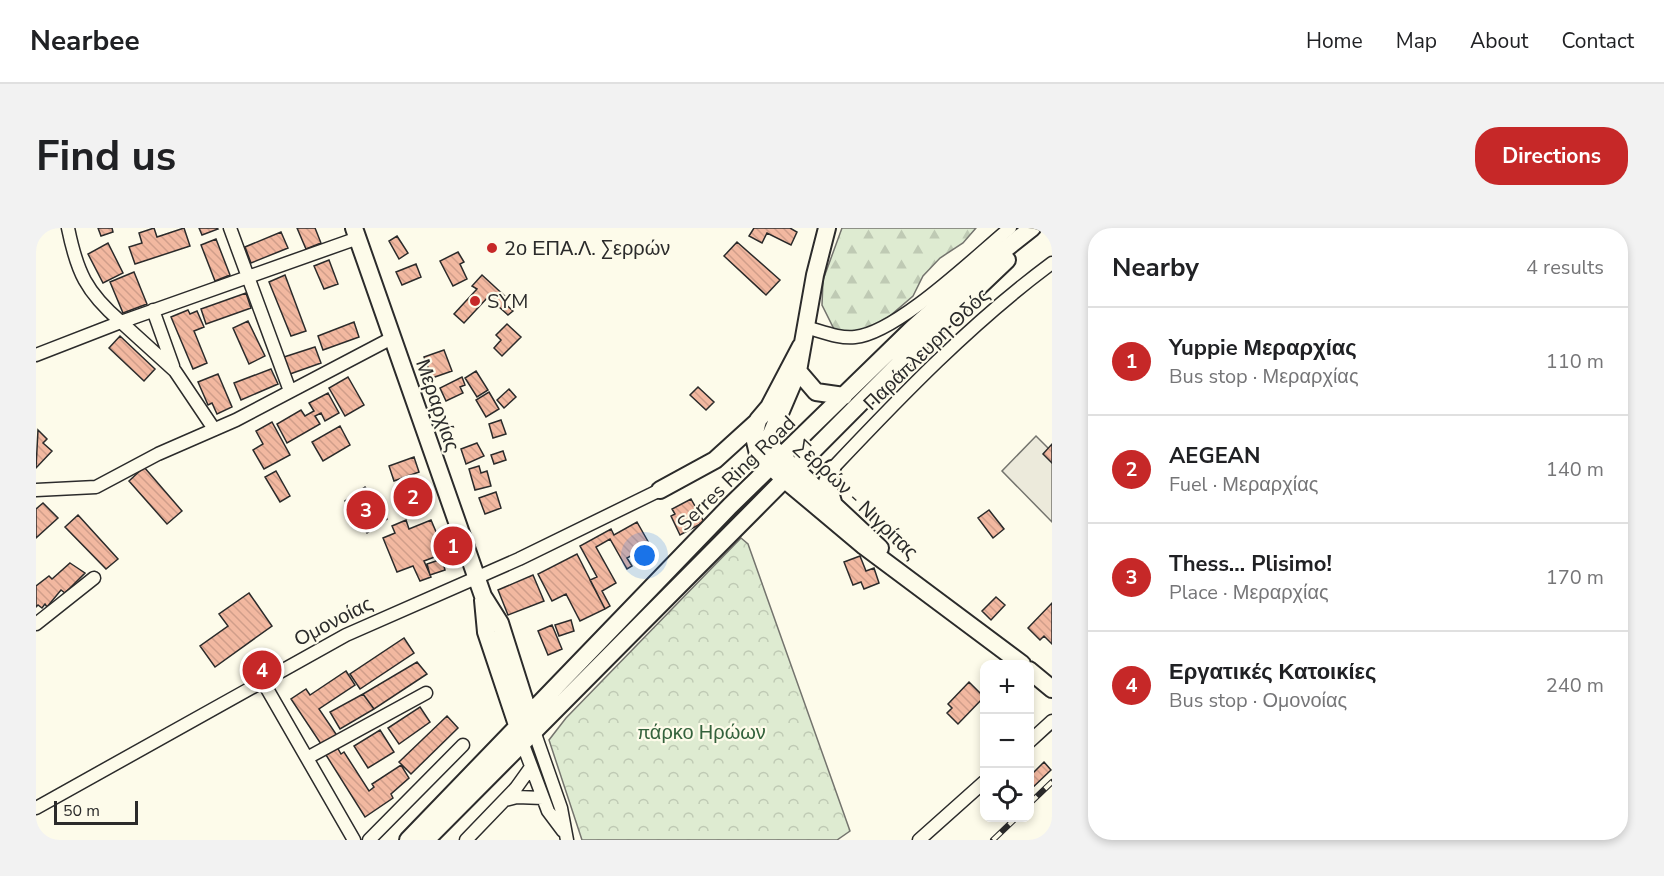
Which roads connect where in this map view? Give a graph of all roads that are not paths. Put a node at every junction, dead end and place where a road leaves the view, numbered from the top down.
1 (68, 228) edge
2 (230, 228) edge
3 (827, 228) edge
4 (1010, 228) edge
5 (1032, 228) edge
6 (1040, 228) edge
7 (356, 233) edge
8 (1052, 263) edge
9 (248, 277) junction
10 (153, 310) junction
11 (121, 322) junction
12 (805, 327) junction
13 (392, 338) junction
14 (801, 346) junction
15 (36, 355) edge
16 (175, 371) junction
17 (798, 371) junction
18 (290, 391) junction
19 (844, 396) junction
20 (758, 420) junction
21 (214, 429) junction
22 (776, 461) junction
23 (832, 469) junction
24 (793, 475) junction
25 (36, 490) edge
26 (660, 490) joint
27 (833, 504) junction
28 (94, 578) dead end
29 (476, 578) junction
30 (916, 584) junction
31 (483, 596) junction
32 (36, 624) edge
33 (1017, 660) edge
34 (1034, 674) edge
35 (517, 675) junction
36 (262, 680) junction
37 (562, 682) junction
38 (1052, 689) edge
39 (426, 693) dead end
40 (1052, 721) edge
41 (526, 729) junction
42 (1034, 737) edge
43 (463, 745) dead end
44 (307, 758) junction
45 (531, 767) junction
46 (980, 786) edge
47 (543, 798) junction
48 (504, 801) junction
49 (36, 808) edge
50 (566, 837) edge
51 (354, 840) edge
52 (369, 840) edge
53 (408, 840) edge
54 (426, 840) edge
55 (466, 840) edge
56 (919, 840) edge

1 - 11 street
2 - 9 street
3 - 12 main road
4 - 12 street, Παράπλευρη Οδός
5 - 19 main road, Serres Ring Road
6 - 24 main road, Serres Ring Road
7 - 9 street
7 - 13 main road, Μεραρχίας
8 - 23 street, Παράπλευρη Οδός
9 - 10 street
9 - 18 street
10 - 11 street
10 - 16 street
11 - 15 street
11 - 16 street
12 - 14 main road
13 - 18 street
13 - 29 main road, Μεραρχίας
14 - 17 main road, Σερρών - Νιγρίτας
14 - 20 main road
16 - 21 street
17 - 19 main road
17 - 22 main road, Σερρών - Νιγρίτας
18 - 21 street
19 - 22 main road, Serres Ring Road
20 - 22 main road, Σερρών - Νιγρίτας
20 - 26 main road
21 - 25 street
22 - 24 main road, Σερρών - Νιγρίτας
22 - 37 main road, Serres Ring Road
23 - 24 main road
23 - 27 main road
24 - 27 main road, Σερρών - Νιγρίτας
24 - 30 main road, Σερρών - Νιγρίτας
24 - 41 main road, Serres Ring Road
26 - 29 street, Ομονοίας
27 - 30 main road, Σερρών - Νιγρίτας
28 - 32 street
29 - 31 main road, Μεραρχίας
29 - 36 street, Ομονοίας
30 - 33 main road, Σερρών - Νιγρίτας
31 - 35 main road, Μεραρχίας
31 - 41 main road, Μεραρχίας
34 - 38 main road
35 - 37 main road
35 - 41 main road, Μεραρχίας
36 - 44 street
36 - 49 street, Ομονοίας
37 - 41 main road, Serres Ring Road
39 - 44 street
40 - 42 street
41 - 45 street, Μεραρχίας
41 - 50 street, Μεραρχίας
41 - 53 main road, Serres Ring Road
41 - 54 main road, Serres Ring Road
43 - 52 street
44 - 51 street
45 - 47 street, Μεραρχίας
45 - 48 street
46 - 56 street
47 - 48 street
47 - 50 street, Μεραρχίας
48 - 55 street

